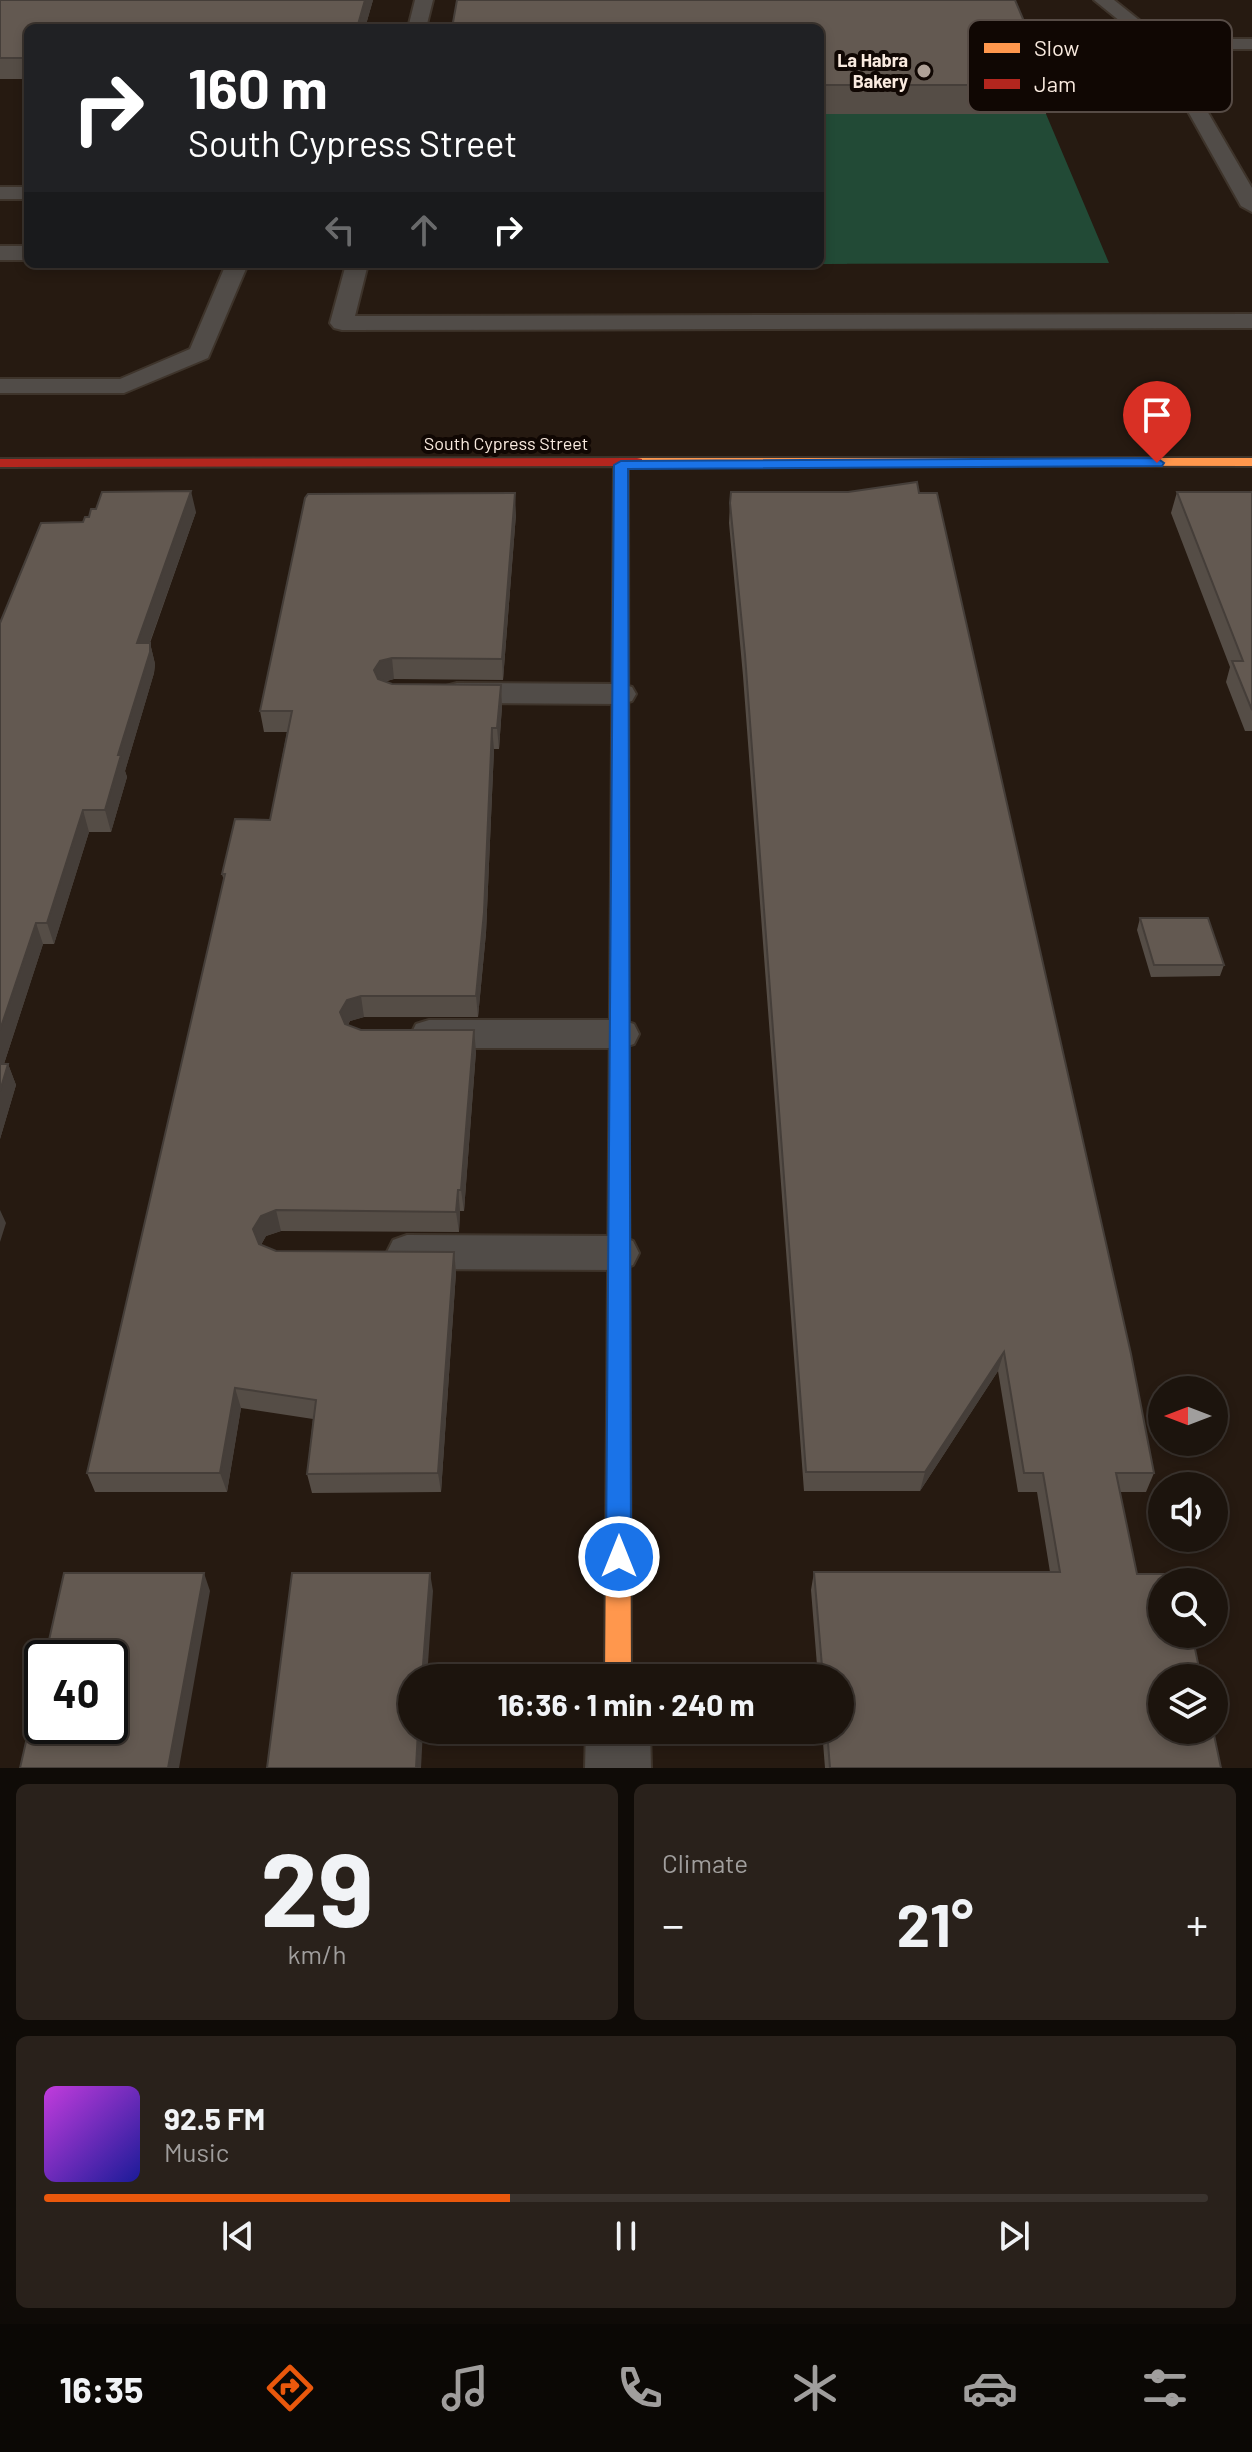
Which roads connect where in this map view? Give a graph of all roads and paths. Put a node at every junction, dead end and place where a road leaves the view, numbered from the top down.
1 (424, 0) edge
2 (1103, 0) edge
3 (1128, 20) edge
4 (418, 24) edge
5 (1198, 112) edge
6 (0, 193) edge
7 (24, 193) edge
8 (1252, 206) edge
9 (0, 253) edge
10 (24, 253) edge
11 (235, 268) edge
12 (356, 268) edge
13 (1252, 321) edge
14 (0, 386) edge
15 (1252, 462) edge
16 (0, 463) edge
17 (621, 465) junction
18 (424, 693) edge
19 (621, 694) junction
20 (394, 1034) edge
21 (621, 1034) junction
22 (373, 1252) edge
23 (619, 1253) junction
24 (618, 1664) edge
25 (618, 1744) edge
26 (618, 1768) edge

1 - 4 lane
2 - 3 lane
5 - 8 lane
6 - 7 lane
9 - 10 lane
11 - 14 lane
12 - 13 lane
15 - 17 street, South Cypress Street
16 - 17 street, South Cypress Street
17 - 19 street
18 - 19 lane
19 - 21 street
20 - 21 lane
21 - 23 street
22 - 23 lane
23 - 24 street
25 - 26 street

